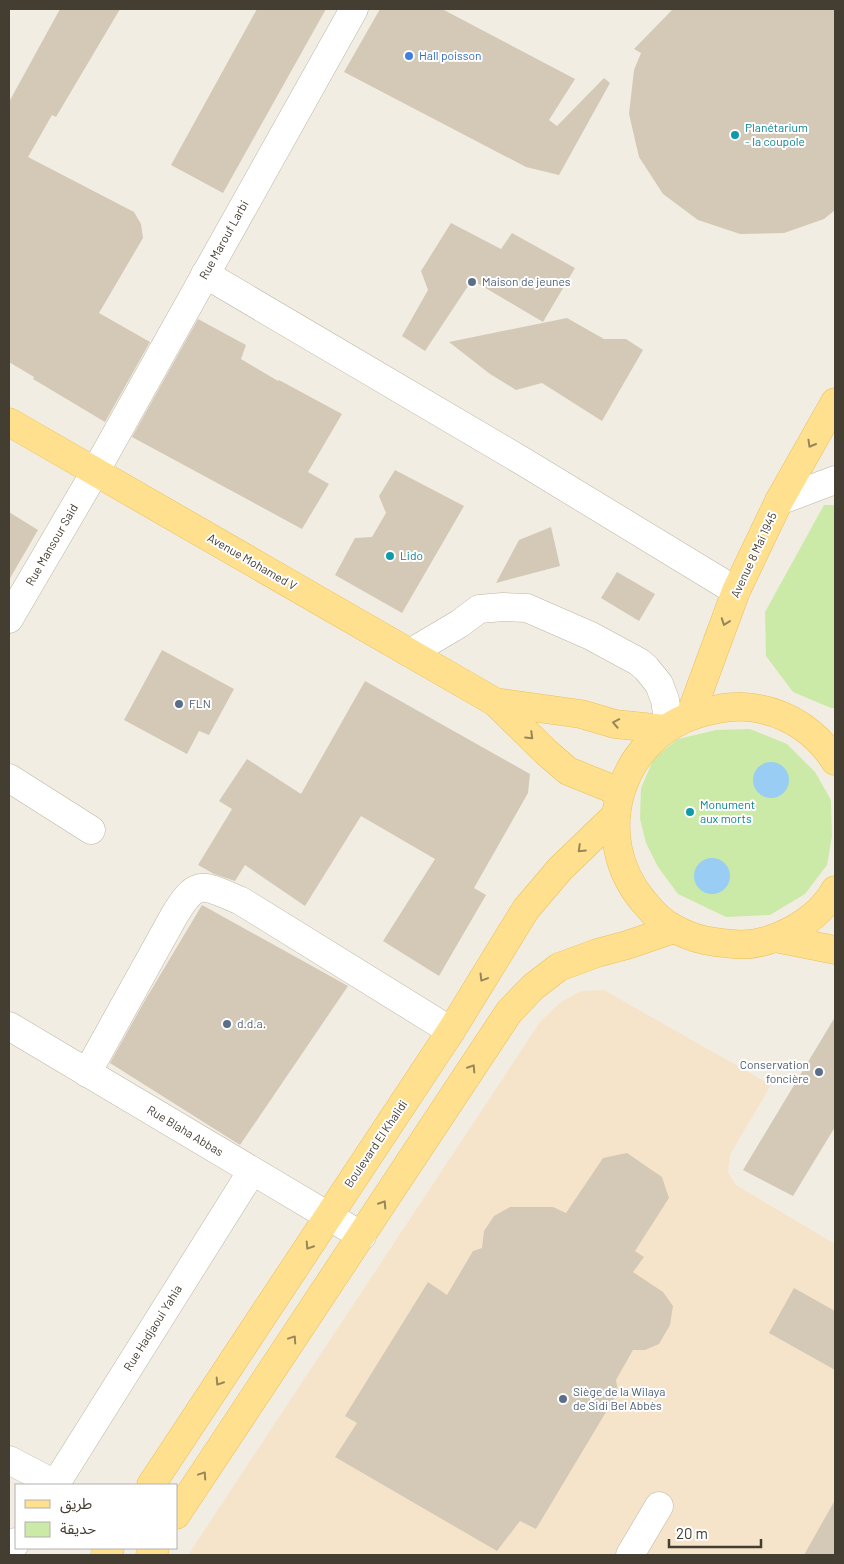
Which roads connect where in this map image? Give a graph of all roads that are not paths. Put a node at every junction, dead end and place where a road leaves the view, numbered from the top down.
1 (349, 11) edge
2 (205, 274) junction
3 (835, 402) edge
4 (9, 422) edge
5 (95, 472) junction
6 (835, 480) edge
7 (779, 501) junction
8 (736, 591) junction
9 (9, 619) edge
10 (410, 653) junction
11 (495, 702) junction
12 (674, 724) junction
13 (835, 761) edge
14 (9, 778) edge
15 (618, 804) junction
16 (92, 830) dead end
17 (835, 890) edge
18 (674, 929) junction
19 (775, 938) junction
20 (835, 950) edge
21 (9, 1026) edge
22 (451, 1031) junction
23 (87, 1073) junction
24 (252, 1170) junction
25 (329, 1216) junction
26 (362, 1236) junction
27 (9, 1460) edge
28 (53, 1484) edge
29 (56, 1484) edge
30 (152, 1484) edge
31 (659, 1506) dead end
32 (178, 1512) edge
33 (630, 1555) edge

1 - 2 street, Rue Marouf Larbi
2 - 5 street, Rue Marouf Larbi
2 - 8 street
3 -> 7 main road, Avenue 8 Mai 1945
4 - 5 main road, Avenue Mohamed V
5 - 9 street, Rue Mansour Said
5 - 10 main road, Avenue Mohamed V
6 - 7 street
7 - 8 main road, Avenue 8 Mai 1945
8 -> 12 main road, Avenue 8 Mai 1945
10 - 11 main road, Avenue Mohamed V
10 - 12 street
12 -> 11 main road
11 -> 15 main road
12 - 13 main road
12 - 15 main road
14 - 16 street
15 - 18 main road
15 -> 22 main road, Boulevard El Khalidi
17 - 19 main road
18 - 19 main road
26 -> 18 main road
19 - 20 main road
21 - 23 street, Rue Blaha Abbas
22 - 23 street
22 - 25 main road, Boulevard El Khalidi
23 - 24 street, Rue Blaha Abbas
24 - 25 street, Rue Blaha Abbas
24 - 29 street, Rue Hadjaoui Yahia
25 - 26 street, Rue Blaha Abbas
25 -> 30 main road, Boulevard El Khalidi
32 -> 26 main road
27 - 28 street
31 - 33 street

